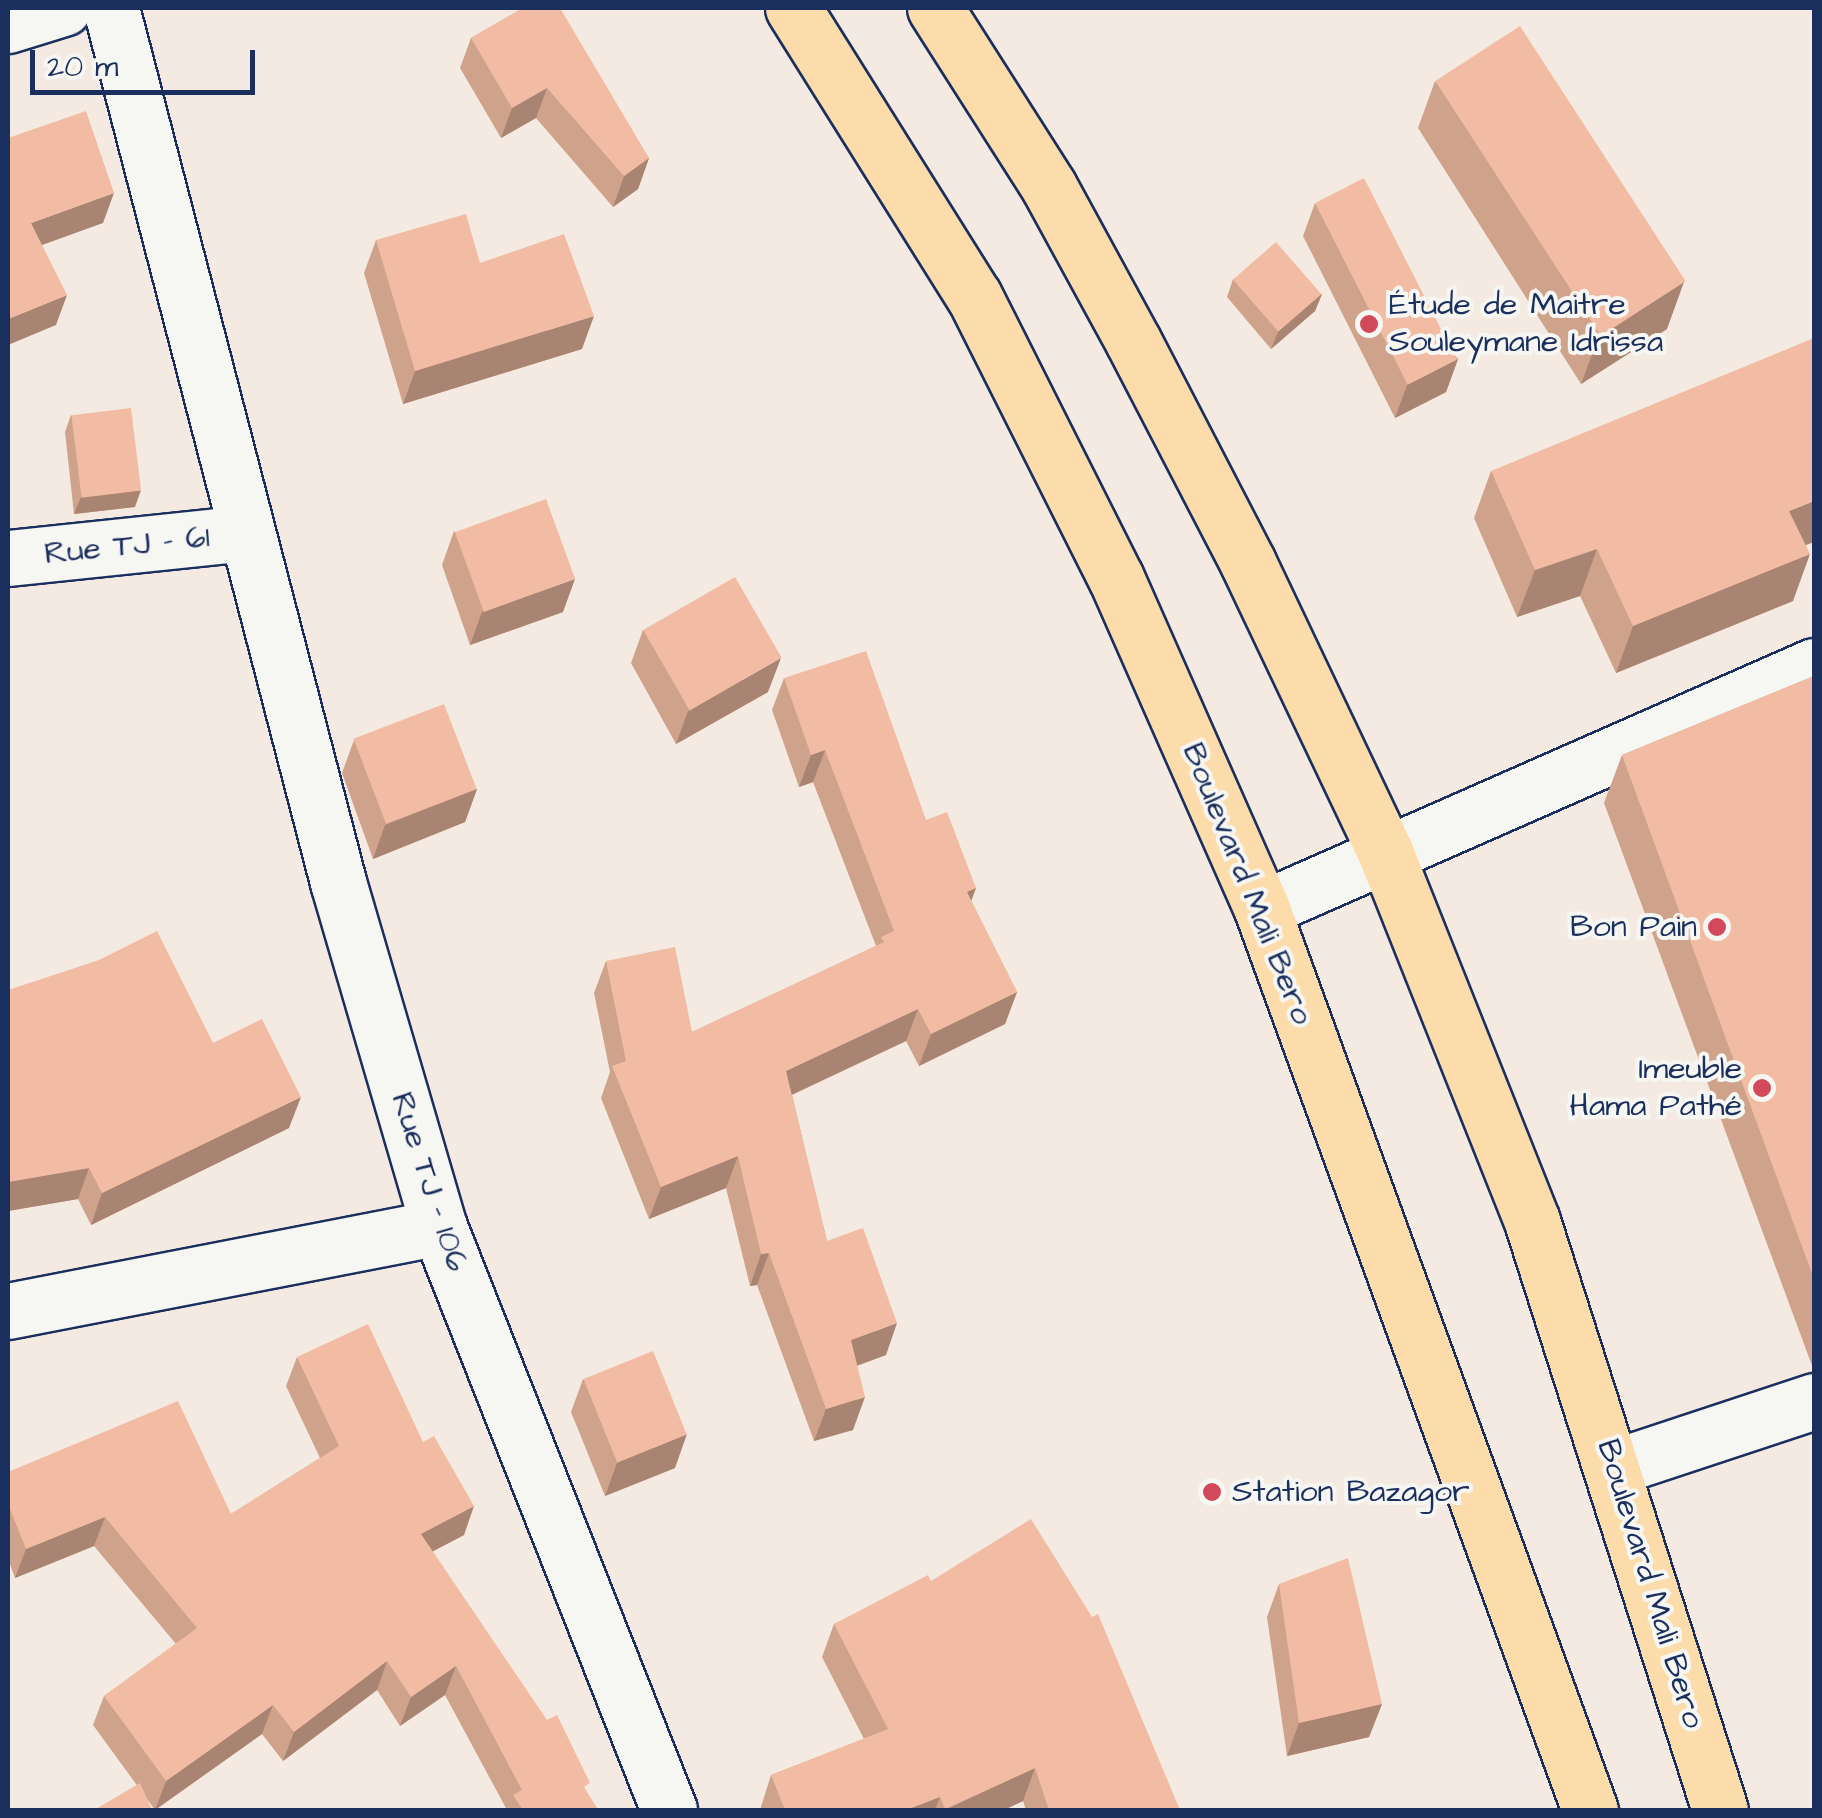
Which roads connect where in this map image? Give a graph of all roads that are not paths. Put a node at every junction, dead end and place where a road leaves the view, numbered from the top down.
1 (63, 8) edge
2 (110, 8) edge
3 (794, 8) edge
4 (935, 8) edge
5 (8, 25) edge
6 (247, 534) junction
7 (8, 558) edge
8 (1814, 666) edge
9 (1386, 854) junction
10 (1262, 909) junction
11 (439, 1228) junction
12 (8, 1311) edge
13 (1814, 1401) edge
14 (1615, 1468) junction
15 (670, 1810) edge
16 (1590, 1810) edge
17 (1720, 1810) edge

1 - 5 street
2 - 6 street, Rue TJ - 106
3 - 10 main road, Boulevard Mali Bero
4 - 9 main road, Boulevard Mali Bero
6 - 7 street, Rue TJ - 61
6 - 11 street, Rue TJ - 106
8 - 9 street
9 - 10 street
9 - 14 main road, Boulevard Mali Bero
10 - 16 main road, Boulevard Mali Bero
11 - 12 street
11 - 15 street, Rue TJ - 106
13 - 14 street
14 - 17 main road, Boulevard Mali Bero

